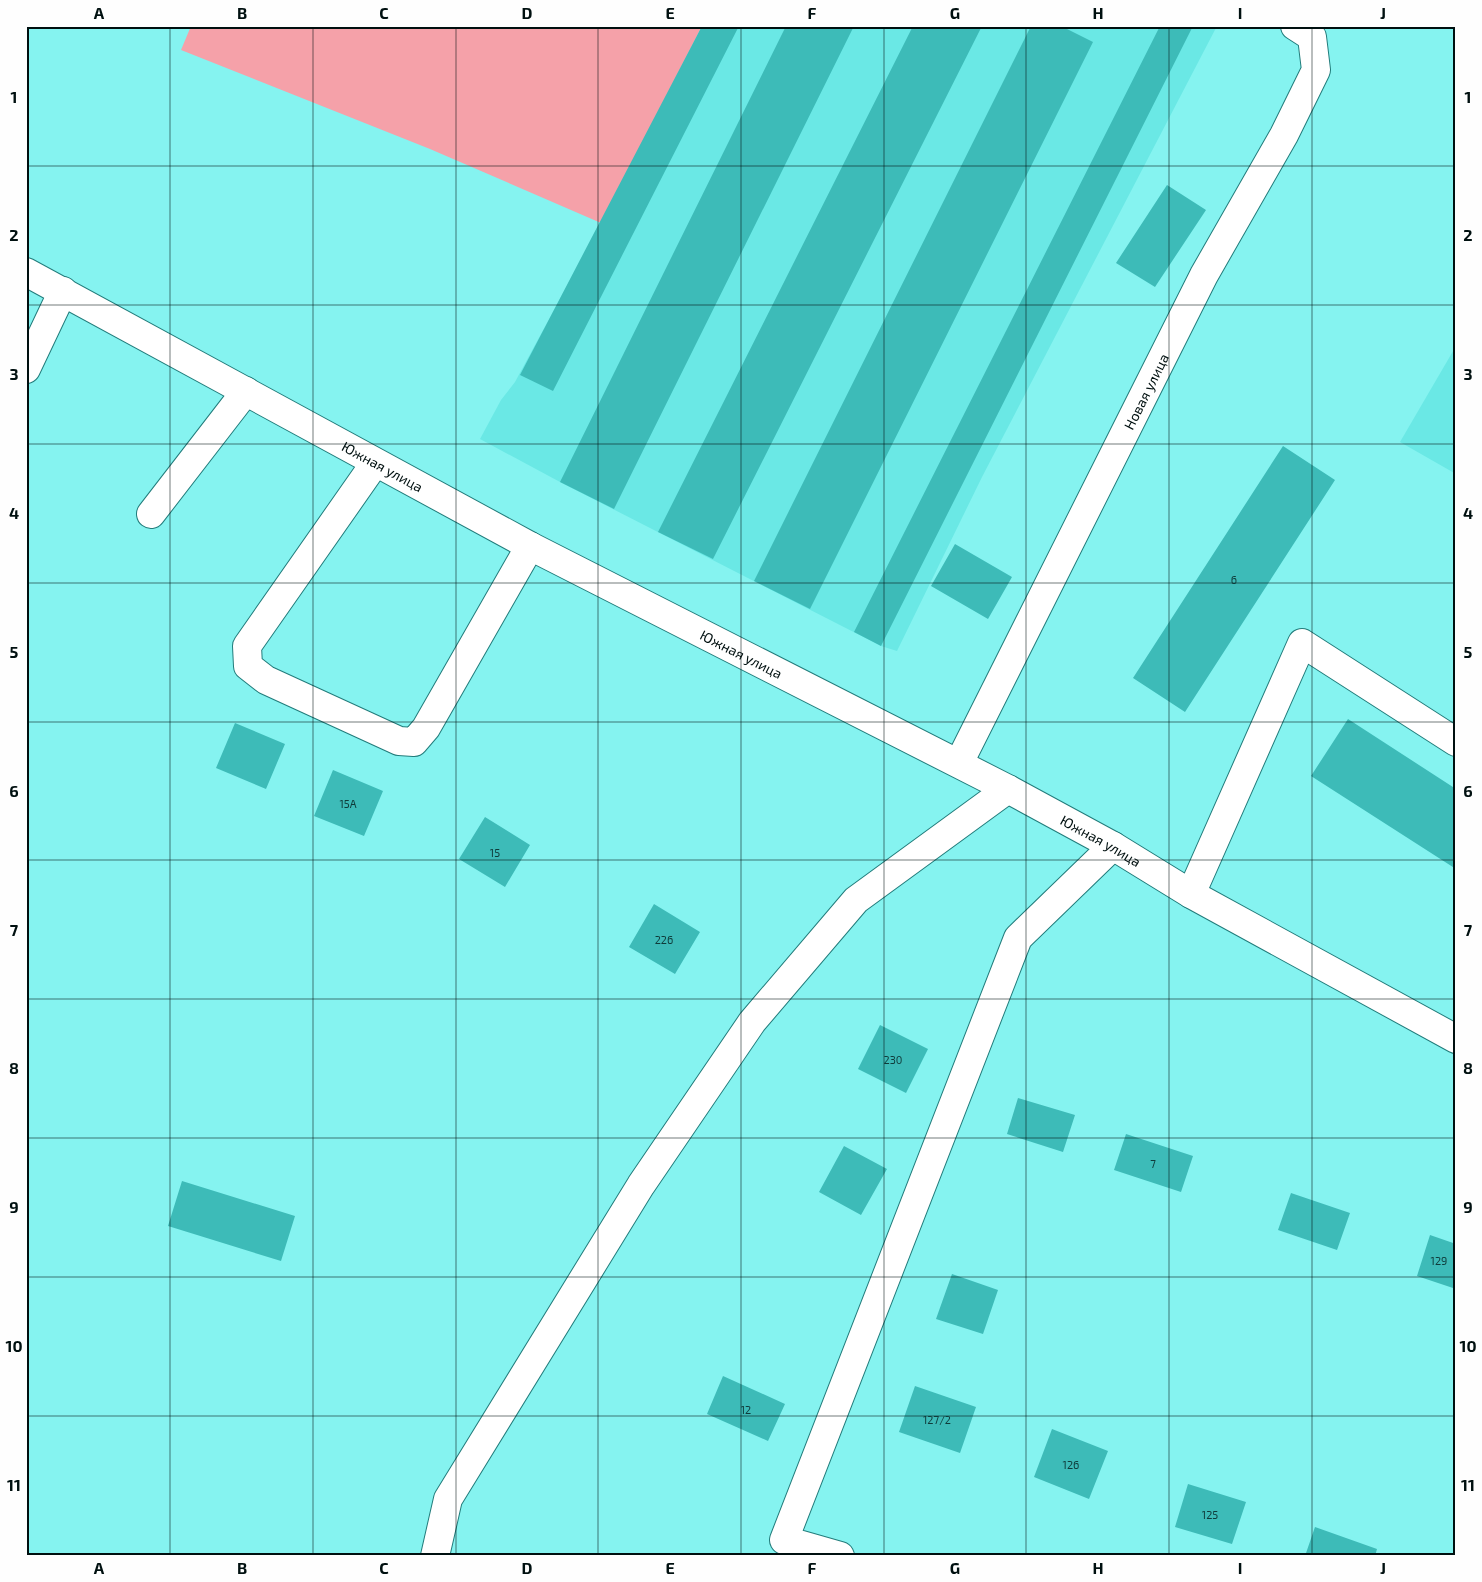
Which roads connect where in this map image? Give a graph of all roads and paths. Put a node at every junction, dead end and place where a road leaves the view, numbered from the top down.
1 (1295, 26) edge
2 (26, 272) edge
3 (63, 291) junction
4 (26, 369) edge
5 (246, 391) junction
6 (375, 463) junction
7 (151, 514) dead end
8 (530, 546) junction
9 (1456, 742) edge
10 (959, 763) junction
11 (1008, 789) junction
12 (1113, 846) junction
13 (1191, 894) junction
14 (1456, 1039) edge
15 (435, 1556) edge
16 (840, 1556) edge

1 - 10 street, Новая улица
2 - 3 street, Южная улица
3 - 4 street
3 - 5 street, Южная улица
5 - 6 street, Южная улица
5 - 7 street
6 - 8 street, Южная улица
6 - 8 street
8 - 10 street, Южная улица
9 - 13 street
10 - 11 street, Южная улица
11 - 12 street, Южная улица
11 - 15 street
12 - 13 street, Южная улица
12 - 16 street
13 - 14 street, Южная улица

